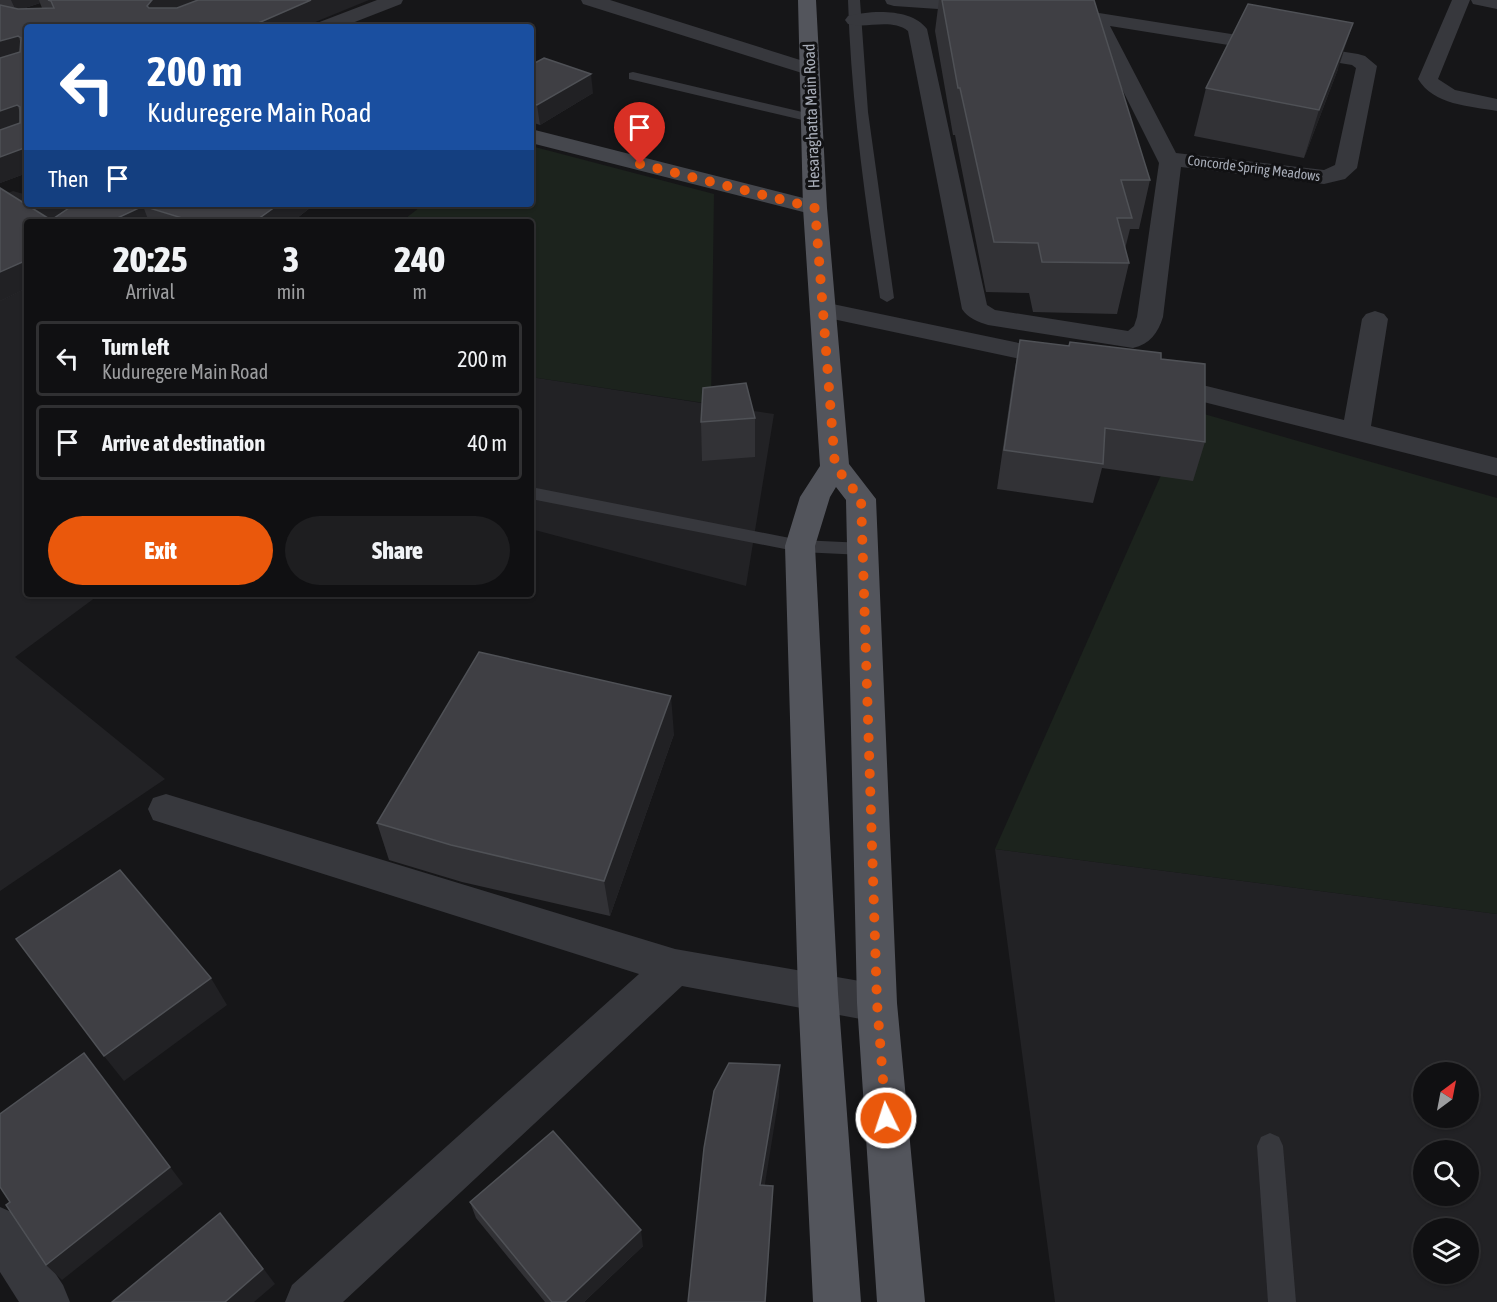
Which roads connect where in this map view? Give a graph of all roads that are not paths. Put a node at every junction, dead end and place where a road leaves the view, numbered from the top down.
1 (394, 0) edge
2 (590, 0) edge
3 (807, 0) edge
4 (894, 0) edge
5 (1461, 0) edge
6 (1480, 0) edge
7 (1497, 3) edge
8 (1000, 8) edge
9 (855, 10) edge
10 (1035, 10) edge
11 (1096, 18) junction
12 (332, 24) edge
13 (809, 69) junction
14 (633, 76) dead end
15 (1497, 105) edge
16 (811, 118) junction
17 (534, 137) edge
18 (1170, 163) junction
19 (815, 208) junction
20 (887, 298) dead end
21 (823, 310) junction
22 (1375, 319) dead end
23 (1090, 366) edge
24 (1137, 377) edge
25 (1356, 432) junction
26 (835, 466) junction
27 (1497, 467) edge
28 (534, 494) edge
29 (800, 546) junction
30 (864, 549) junction
31 (166, 809) dead end
32 (675, 967) junction
33 (818, 993) junction
34 (877, 1003) junction
35 (1270, 1146) dead end
36 (0, 1230) edge
37 (46, 1302) edge
38 (309, 1302) edge
39 (837, 1302) edge
40 (901, 1302) edge
41 (1283, 1302) edge

1 - 12 street
2 - 13 street
3 - 13 main road, Hesaraghatta Main Road
4 - 8 street
5 - 15 street
6 - 7 street
9 - 18 street, Concorde Spring Meadows
9 - 20 lane
10 - 11 street, Concorde Spring Meadows
11 - 18 street
11 - 18 street, Concorde Spring Meadows
13 - 16 main road, Hesaraghatta Main Road
14 - 16 lane
16 - 19 main road, Hesaraghatta Main Road
17 - 19 street
19 - 21 main road, Hesaraghatta Main Road
21 - 23 street
21 - 26 main road, Hesaraghatta Main Road
22 - 25 street
24 - 25 street
25 - 27 street
26 - 29 main road
26 - 30 main road
28 - 29 lane
29 - 30 lane
29 - 33 main road
30 - 34 main road
31 - 32 street
32 - 33 street
32 - 38 street
33 - 34 street
33 - 39 main road
34 - 40 main road
35 - 41 lane
36 - 37 street

